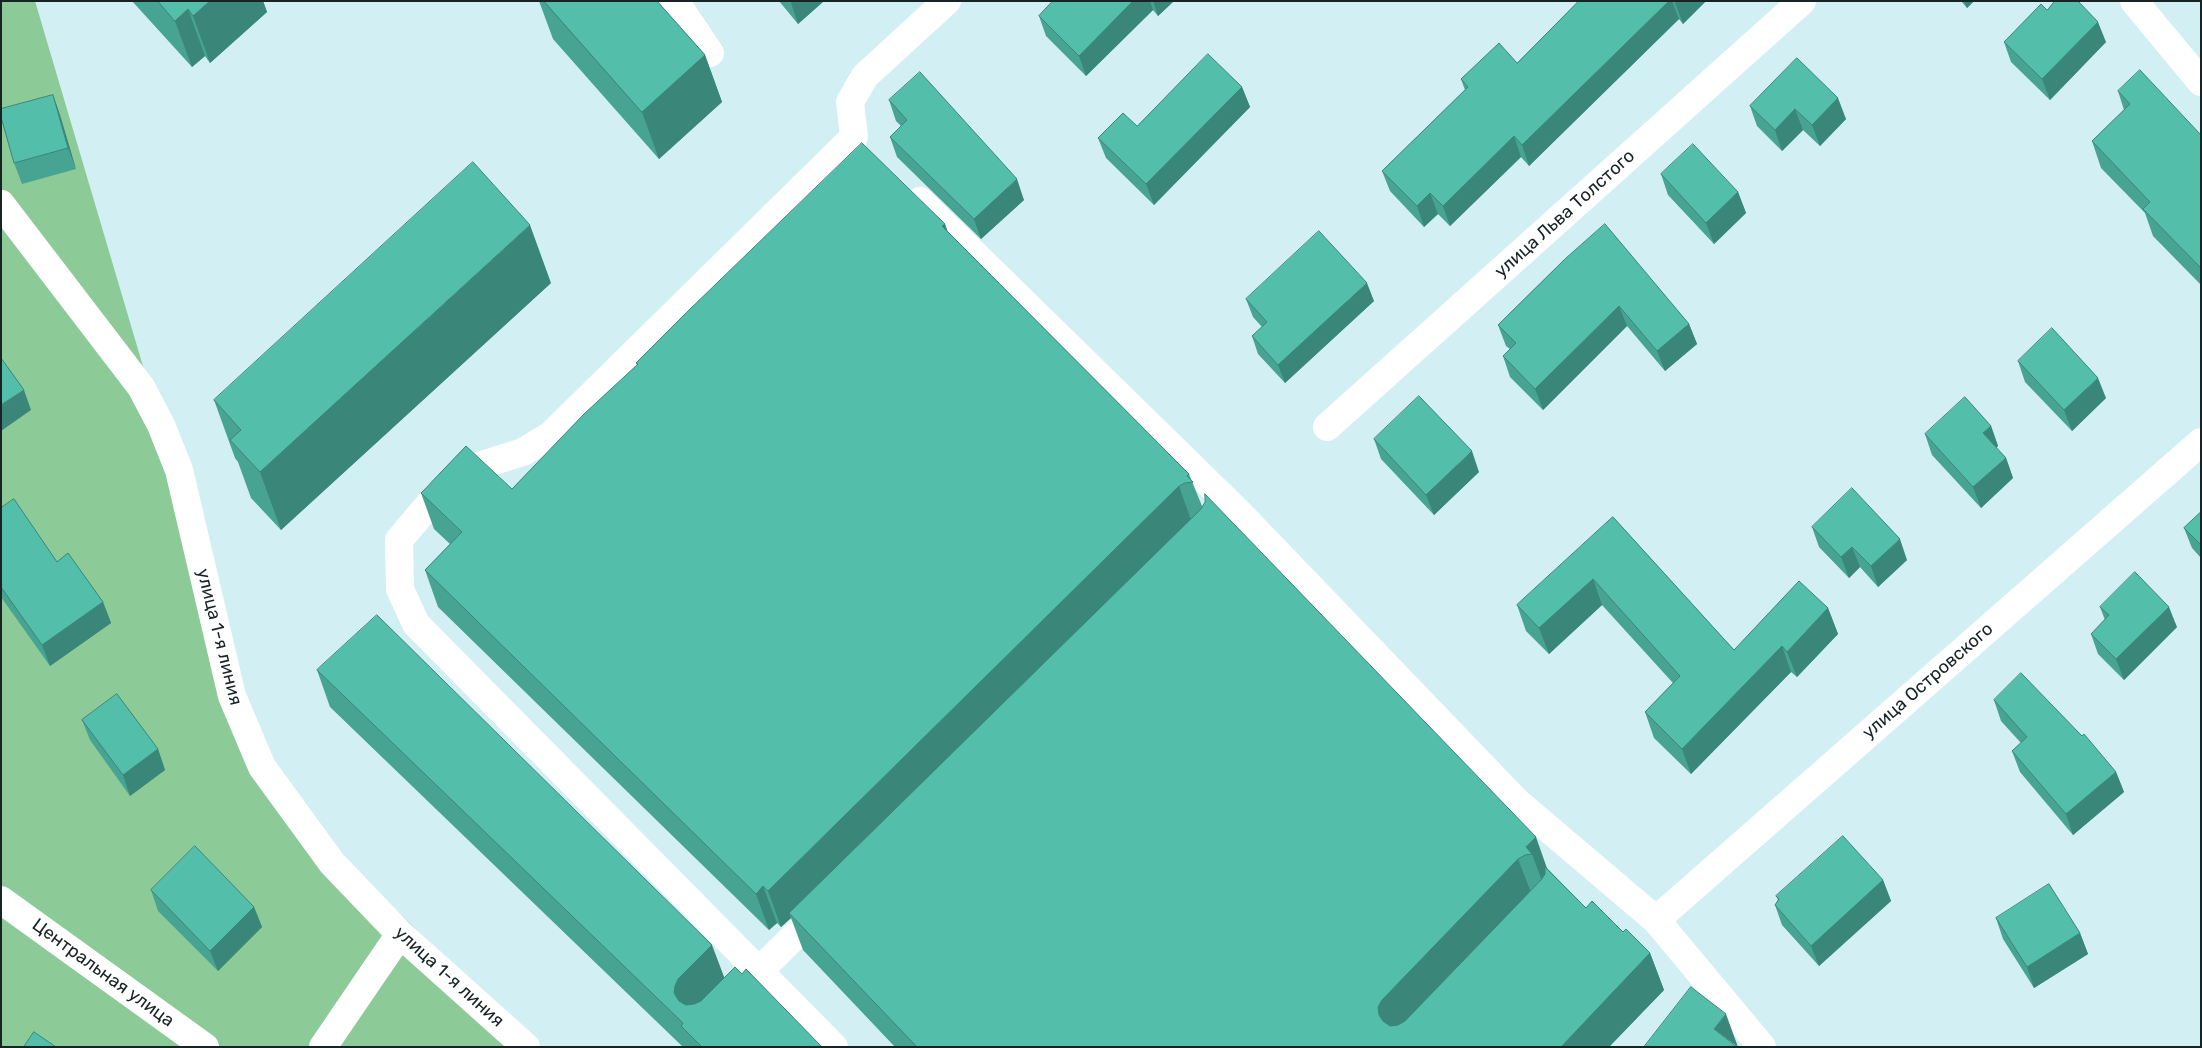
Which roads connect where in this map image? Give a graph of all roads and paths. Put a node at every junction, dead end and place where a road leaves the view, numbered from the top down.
1 (675, 1) edge
2 (947, 1) edge
3 (1802, 1) edge
4 (2134, 1) edge
5 (710, 54) dead end
6 (2201, 82) edge
7 (904, 186) edge
8 (1, 204) edge
9 (1328, 427) dead end
10 (2201, 442) edge
11 (844, 888) edge
12 (1, 900) edge
13 (1656, 920) junction
14 (400, 934) junction
15 (759, 971) junction
16 (731, 998) edge
17 (1758, 1045) edge
18 (205, 1047) edge
19 (323, 1047) edge
20 (526, 1047) edge
21 (834, 1047) edge

1 - 5 street
2 - 15 street
3 - 9 street, улица Льва Толстого
4 - 6 street
7 - 13 street
8 - 14 street, улица 1-я линия
10 - 13 street, улица Островского
11 - 15 street
12 - 18 street, Центральная улица
13 - 17 street
14 - 19 street
14 - 20 street, улица 1-я линия
15 - 16 street
15 - 21 street

